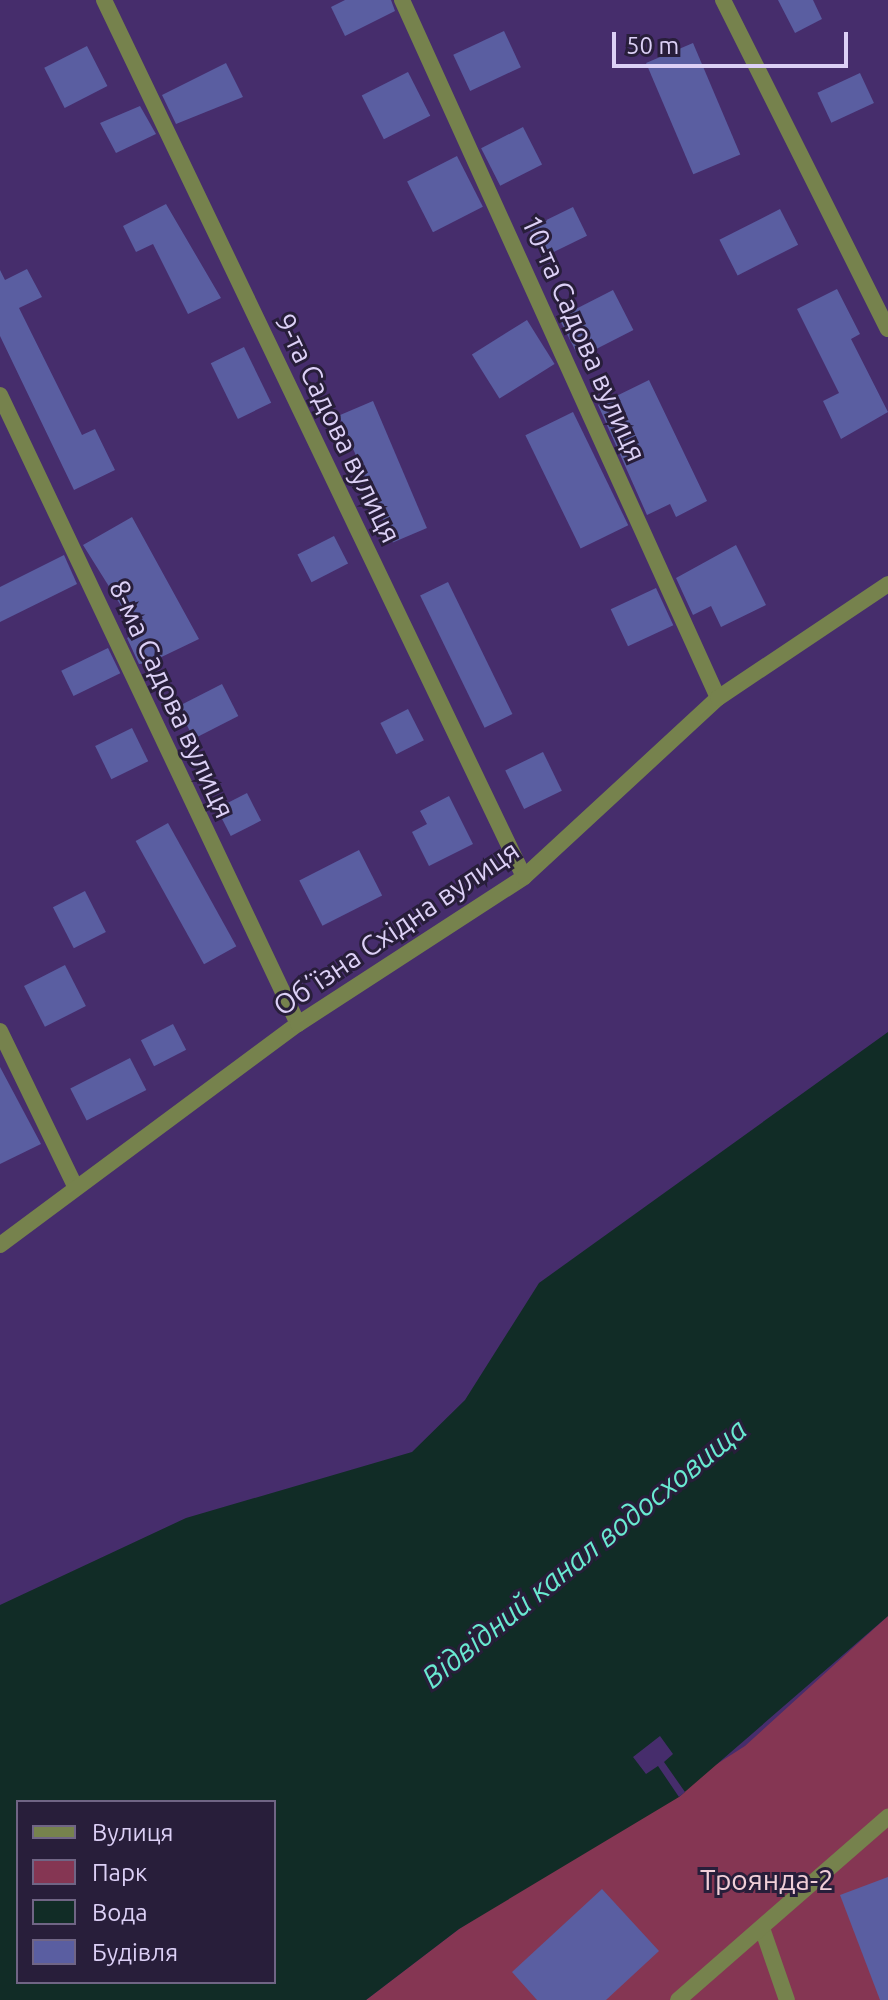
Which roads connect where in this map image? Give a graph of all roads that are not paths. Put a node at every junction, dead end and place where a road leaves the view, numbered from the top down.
1 (104, 0) edge
2 (402, 0) edge
3 (723, 0) edge
4 (888, 329) edge
5 (0, 395) edge
6 (888, 584) edge
7 (718, 698) junction
8 (524, 877) junction
9 (298, 1024) junction
10 (0, 1031) edge
11 (75, 1186) junction
12 (0, 1245) edge
13 (888, 1817) edge
14 (762, 1928) junction
15 (678, 2000) edge
16 (787, 2000) edge

1 - 8 street, 9-та Садова вулиця
2 - 7 street, 10-та Садова вулиця
3 - 4 street
5 - 9 street, 8-ма Садова вулиця
6 - 7 street, Обʼїзна Східна вулиця
7 - 8 street, Обʼїзна Східна вулиця
8 - 9 street, Обʼїзна Східна вулиця
9 - 11 street, Обʼїзна Східна вулиця
10 - 11 street
11 - 12 street, Обʼїзна Східна вулиця
13 - 14 street
14 - 15 street
14 - 16 street

